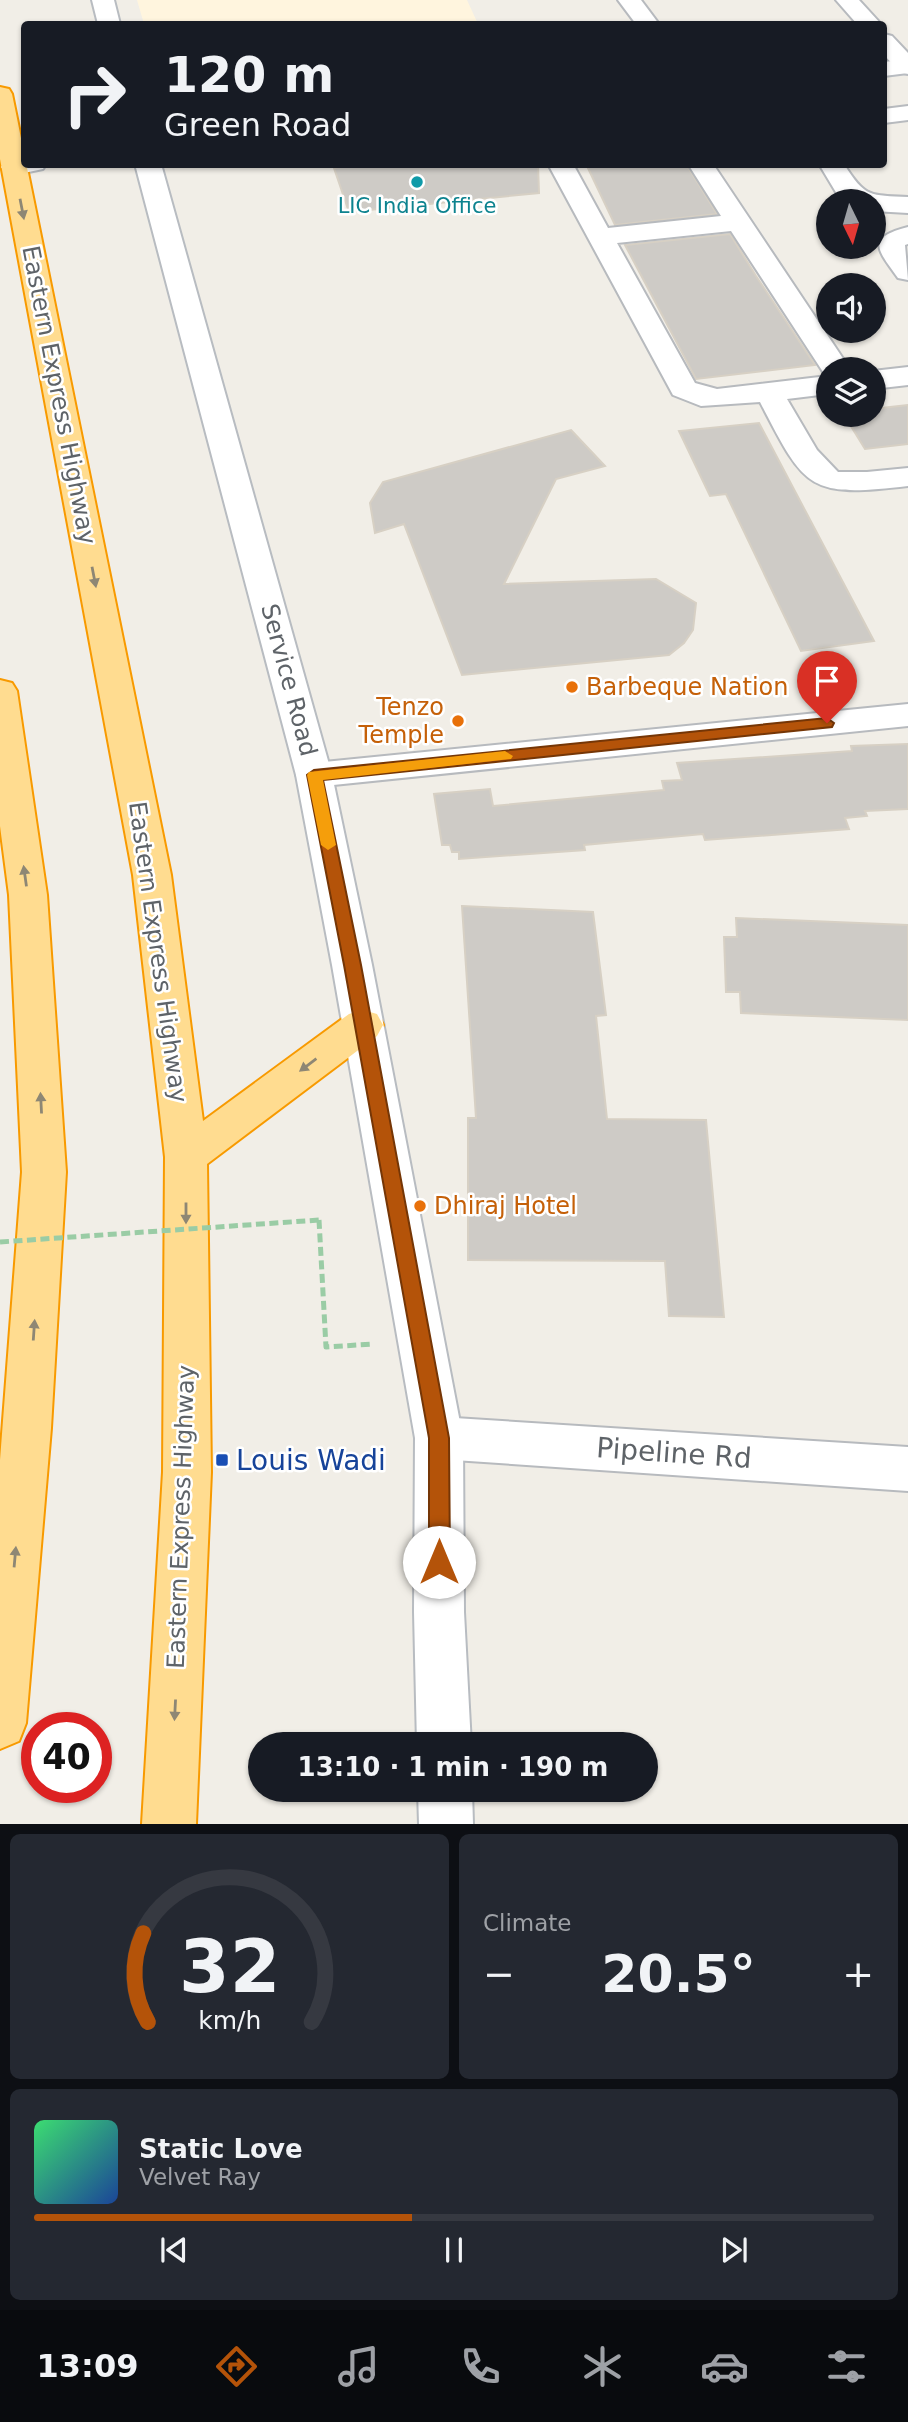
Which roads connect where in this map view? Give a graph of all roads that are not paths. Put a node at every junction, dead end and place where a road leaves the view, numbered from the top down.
1 (103, 0) edge
2 (655, 0) edge
3 (847, 0) edge
4 (630, 1) edge
5 (108, 21) edge
6 (644, 21) edge
7 (866, 21) edge
8 (887, 45) edge
9 (902, 67) edge
10 (0, 94) edge
11 (908, 113) edge
12 (887, 116) edge
13 (21, 157) edge
14 (24, 168) edge
15 (149, 168) edge
16 (561, 168) edge
17 (703, 168) edge
18 (833, 168) edge
19 (847, 189) edge
20 (886, 204) edge
21 (908, 205) edge
22 (737, 222) junction
23 (908, 235) edge
24 (599, 237) junction
25 (908, 272) edge
26 (827, 357) edge
27 (908, 376) edge
28 (886, 379) edge
29 (816, 386) edge
30 (769, 392) junction
31 (908, 477) edge
32 (0, 691) edge
33 (908, 715) edge
34 (314, 775) junction
35 (363, 1024) junction
36 (186, 1157) junction
37 (14, 1430) edge
38 (439, 1438) junction
39 (908, 1469) edge
40 (0, 1723) edge
41 (444, 1732) edge
42 (445, 1802) edge
43 (169, 1824) edge
44 (446, 1824) edge

1 - 5 street
2 - 4 street
3 - 7 street
4 - 6 street
8 - 9 street
10 - 13 highway, Eastern Express Highway
11 - 12 street
14 -> 36 highway, Eastern Express Highway
15 - 34 street, Service Road
16 - 24 street
17 - 22 street
18 - 19 street
20 - 21 street
22 - 24 street
22 - 26 street
23 - 25 street
24 - 30 street
27 - 28 street
29 - 30 street
30 - 31 street
37 -> 32 highway
33 - 34 street
34 - 35 street, Service Road
35 -> 36 highway
35 - 38 street, Service Road
36 -> 43 highway, Eastern Express Highway
40 -> 37 highway
38 - 39 street, Pipeline Rd
38 - 41 street, Service Road
42 - 44 street

